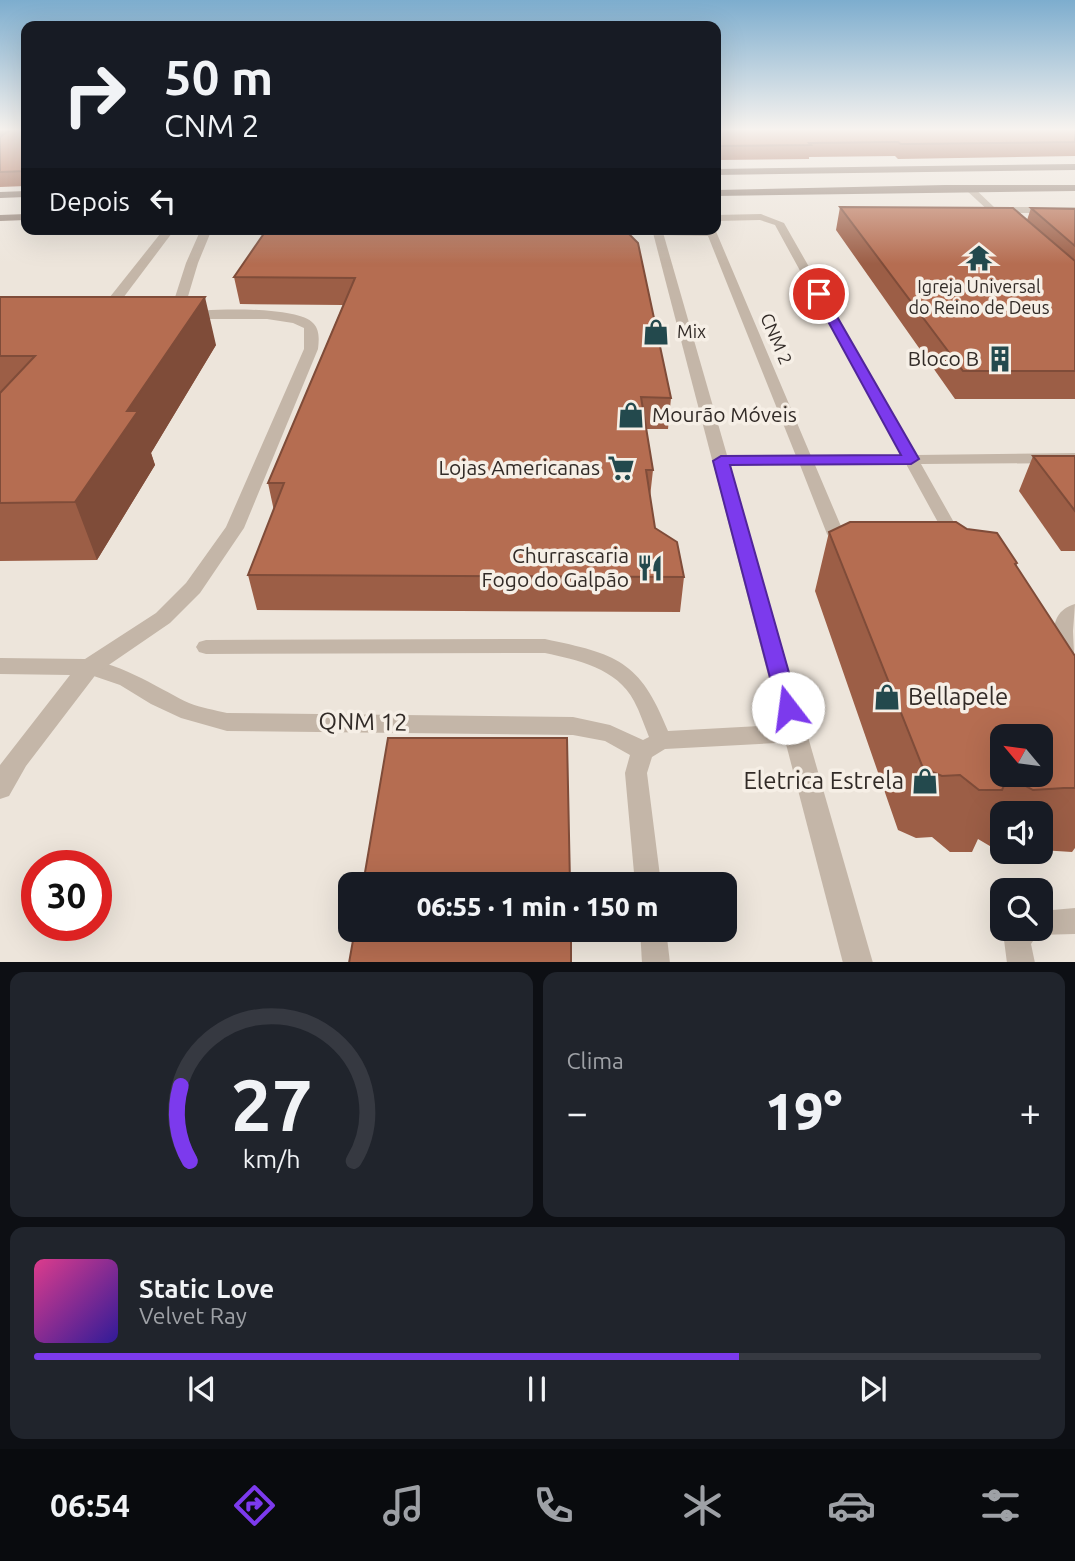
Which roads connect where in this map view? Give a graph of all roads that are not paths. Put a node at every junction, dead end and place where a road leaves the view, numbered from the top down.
1 (943, 174) edge
2 (945, 188) junction
3 (969, 188) junction
4 (1075, 188) edge
5 (721, 193) edge
6 (21, 194) edge
7 (0, 195) edge
8 (992, 210) junction
9 (1075, 210) edge
10 (21, 217) edge
11 (0, 218) edge
12 (721, 218) edge
13 (1010, 227) edge
14 (165, 235) edge
15 (204, 235) edge
16 (658, 235) edge
17 (712, 235) edge
18 (102, 316) edge
19 (1075, 458) edge
20 (911, 459) junction
21 (721, 461) junction
22 (807, 461) junction
23 (920, 540) edge
24 (868, 542) edge
25 (1075, 611) edge
26 (206, 647) dead end
27 (0, 666) edge
28 (89, 667) junction
29 (1075, 669) edge
30 (795, 733) junction
31 (661, 740) junction
32 (642, 752) junction
33 (0, 788) edge
34 (647, 872) edge
35 (1075, 921) edge
36 (1053, 923) edge
37 (1017, 941) edge
38 (654, 942) edge
39 (656, 962) edge
40 (858, 962) edge
41 (1021, 962) edge

1 - 2 main road
2 - 3 main road
2 - 5 main road
3 - 4 main road
3 - 8 lane
6 - 7 main road
8 - 9 lane
8 - 13 lane
10 - 11 main road
12 - 20 lane
14 - 18 street
15 - 28 street
16 - 21 street
17 - 22 lane, CNM 2
19 - 20 lane
20 - 22 lane
20 - 23 lane
21 - 22 lane
21 - 30 street
22 - 24 lane, CNM 2
25 - 29 lane
26 - 31 lane
27 - 28 street, QNM 12
28 - 32 lane, QNM 12
28 - 33 street
30 - 31 lane
30 - 40 street
31 - 32 lane
32 - 34 lane
35 - 36 lane
37 - 41 lane
38 - 39 lane

